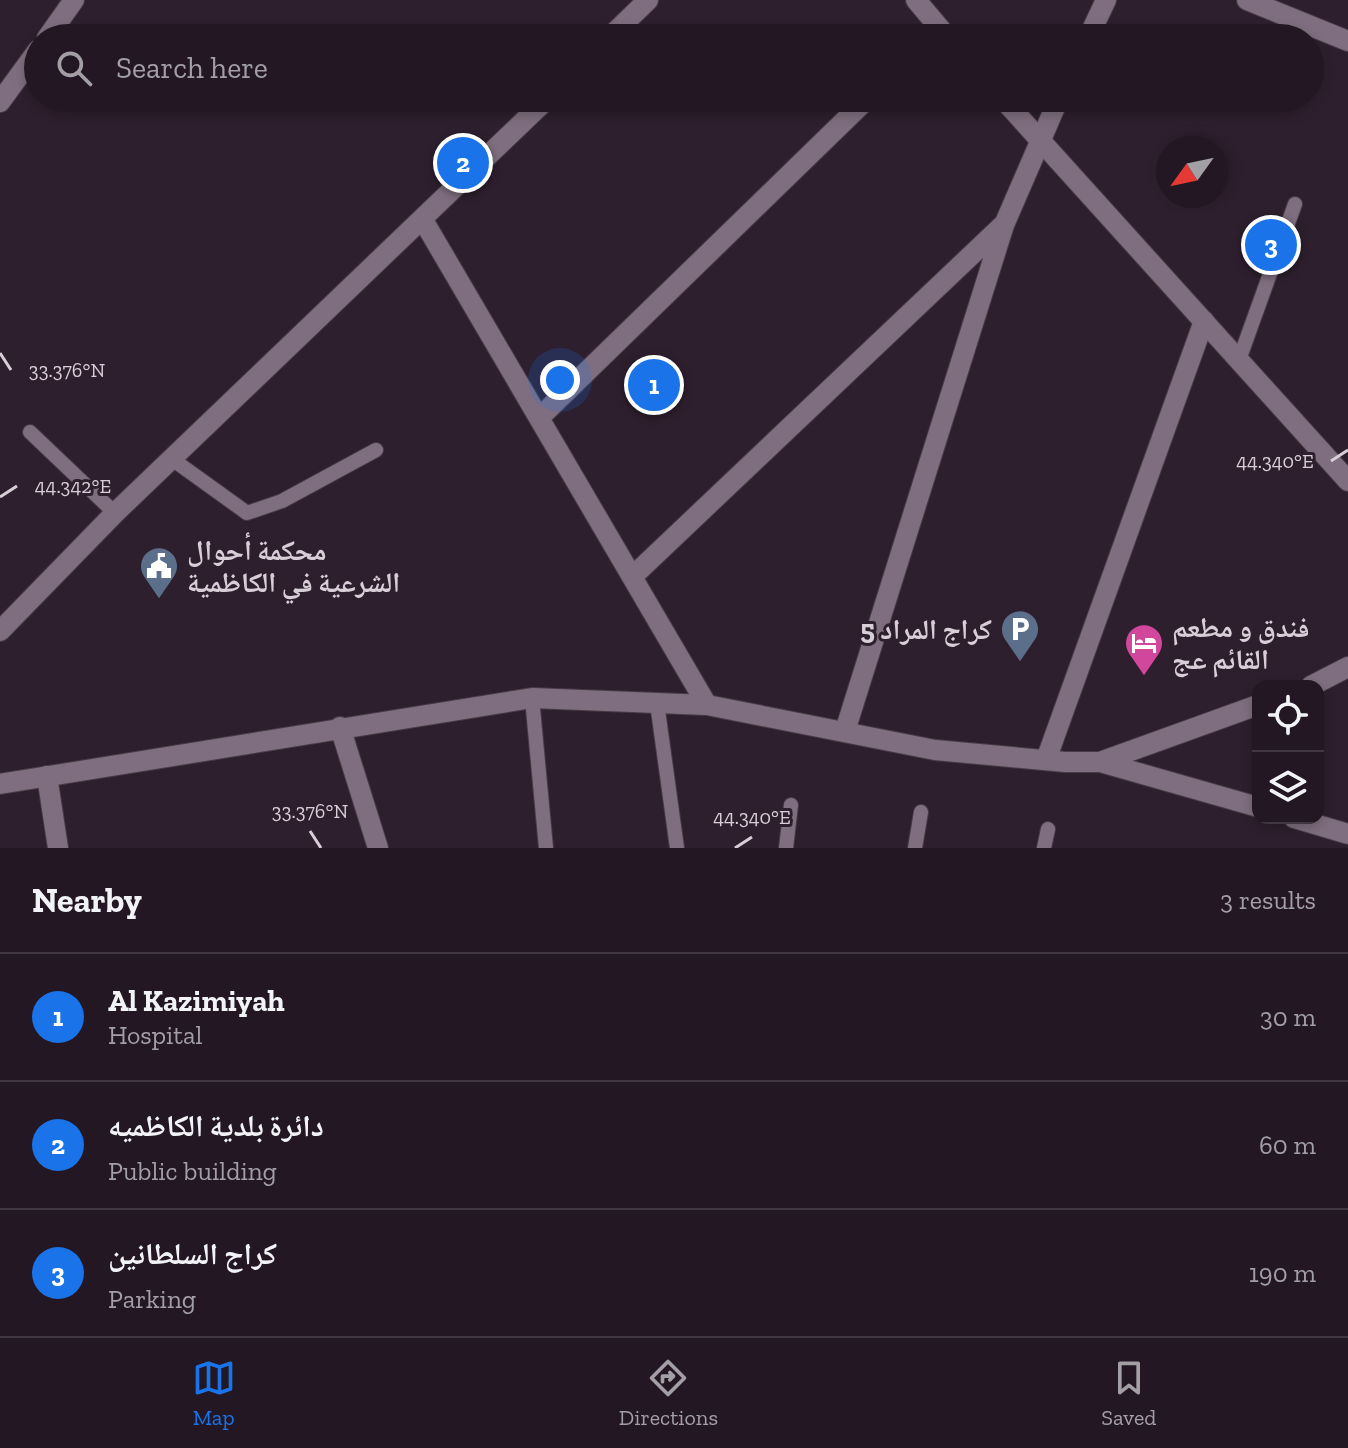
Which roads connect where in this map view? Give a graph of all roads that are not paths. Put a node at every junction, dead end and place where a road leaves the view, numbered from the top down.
1 (74, 0) edge
2 (648, 0) edge
3 (916, 0) edge
4 (1106, 0) edge
5 (1247, 0) edge
6 (57, 24) edge
7 (623, 24) edge
8 (932, 24) edge
9 (1095, 24) edge
10 (1306, 24) edge
11 (1324, 31) edge
12 (1348, 41) edge
13 (24, 69) edge
14 (0, 102) edge
15 (534, 112) edge
16 (854, 112) edge
17 (1015, 112) edge
18 (1052, 112) edge
19 (1039, 139) junction
20 (1295, 204) dead end
21 (423, 220) junction
22 (1004, 225) junction
23 (1204, 321) junction
24 (1239, 360) junction
25 (539, 418) junction
26 (30, 432) dead end
27 (376, 450) dead end
28 (172, 459) junction
29 (1348, 481) edge
30 (115, 513) junction
31 (632, 577) junction
32 (3, 622) edge
33 (1348, 667) edge
34 (1323, 680) edge
35 (532, 698) junction
36 (657, 703) junction
37 (707, 705) junction
38 (1252, 707) edge
39 (340, 727) junction
40 (845, 731) junction
41 (1046, 760) junction
42 (1100, 762) junction
43 (47, 776) junction
44 (0, 784) edge
45 (791, 805) dead end
46 (1252, 805) edge
47 (921, 812) dead end
48 (1314, 824) edge
49 (1048, 829) dead end
50 (1348, 834) edge
51 (58, 848) edge
52 (378, 848) edge
53 (546, 848) edge
54 (677, 848) edge
55 (786, 848) edge
56 (915, 848) edge
57 (1044, 848) edge

1 - 6 street
2 - 7 street
3 - 8 street
4 - 9 street
5 - 10 street
11 - 12 street
13 - 14 street
15 - 21 street
16 - 25 street
17 - 19 street
18 - 19 street
19 - 22 street
19 - 23 street
20 - 24 lane
21 - 25 street
21 - 28 street
22 - 31 street
22 - 40 street
23 - 24 street
23 - 41 street
24 - 29 street
25 - 31 street
26 - 30 lane
27 - 28 lane
28 - 30 street
30 - 32 street
31 - 37 street
33 - 34 street
35 - 36 street
35 - 39 street
35 - 53 lane
36 - 37 street
36 - 54 lane
37 - 40 street
38 - 42 street
39 - 43 street
39 - 52 street
40 - 41 street
41 - 42 street
42 - 46 street
43 - 44 street
43 - 51 street
45 - 55 lane
47 - 56 lane
48 - 50 street
49 - 57 lane

